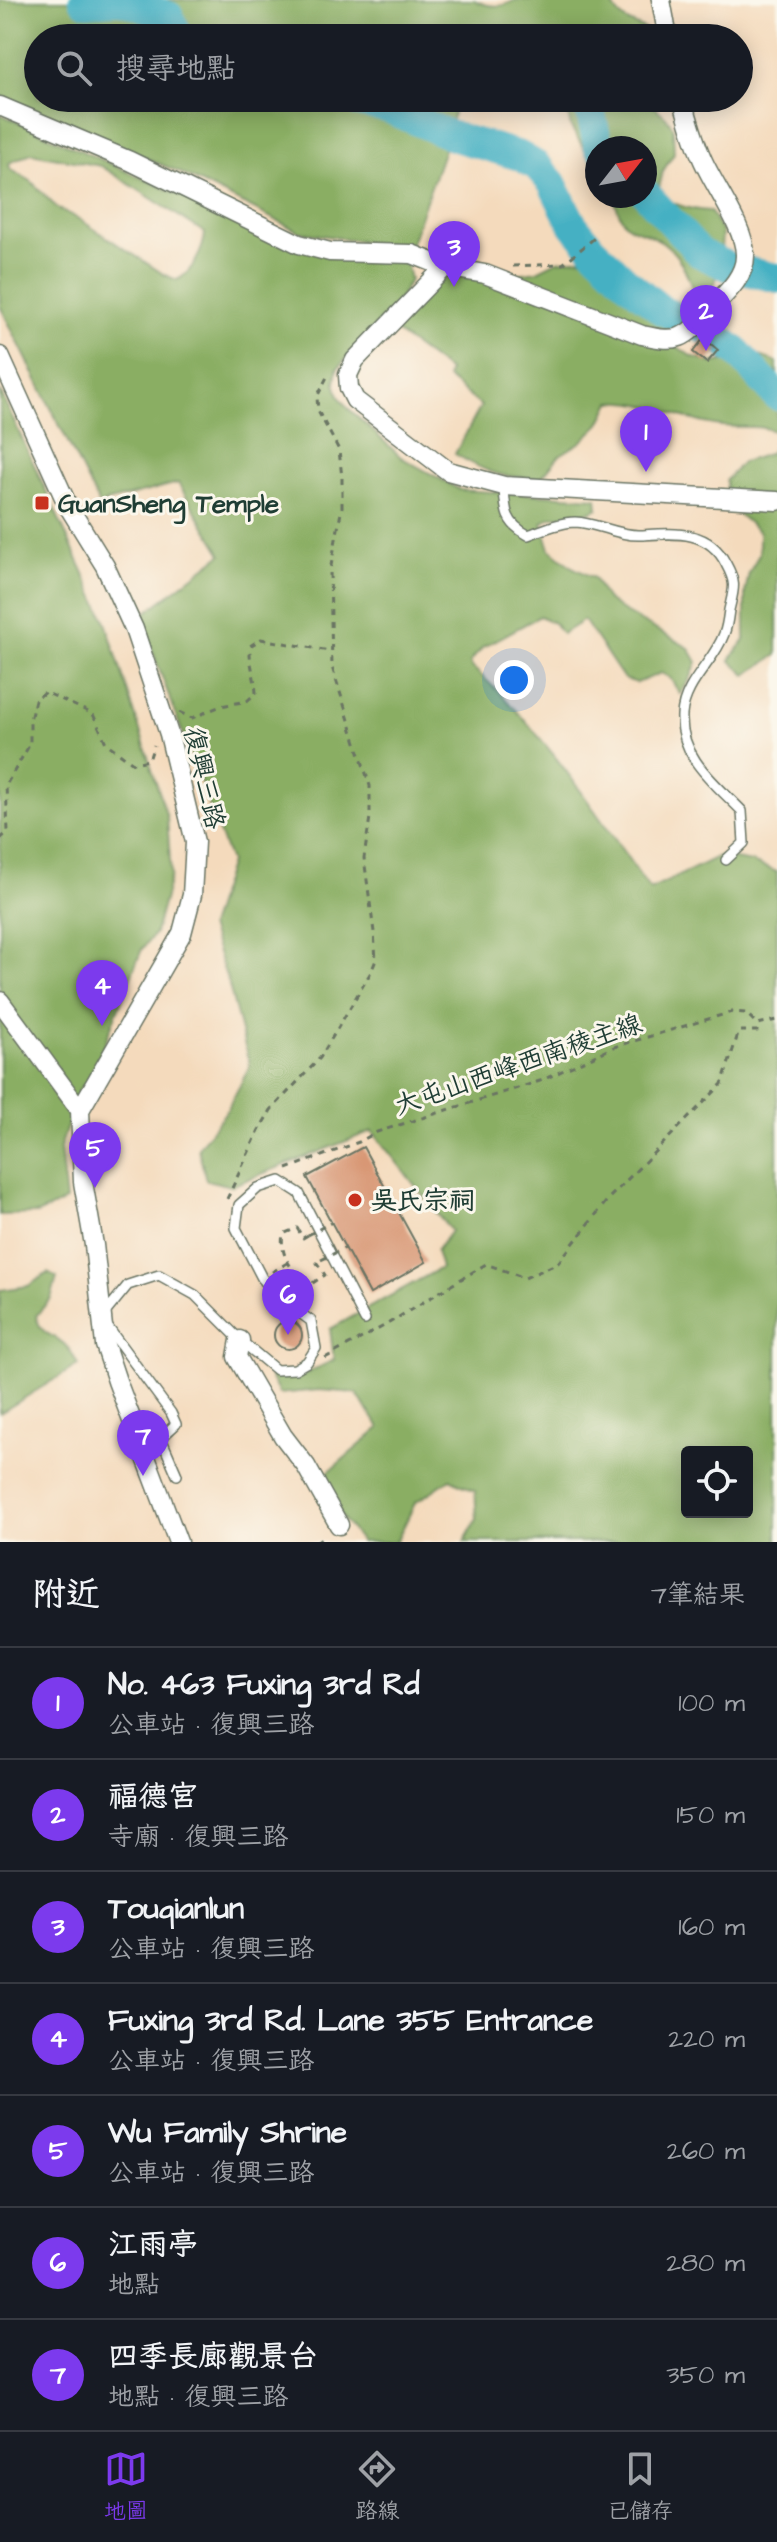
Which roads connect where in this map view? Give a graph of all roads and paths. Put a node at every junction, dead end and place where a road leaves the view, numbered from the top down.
1 (661, 0) edge
2 (665, 24) edge
3 (0, 106) edge
4 (686, 112) edge
5 (598, 235) dead end
6 (516, 266) dead end
7 (445, 267) junction
8 (0, 356) edge
9 (348, 375) junction
10 (504, 486) junction
11 (777, 501) edge
12 (330, 651) junction
13 (160, 707) junction
14 (169, 734) junction
15 (0, 839) edge
16 (726, 860) dead end
17 (0, 1001) edge
18 (777, 1020) edge
19 (757, 1024) junction
20 (80, 1110) junction
21 (280, 1181) junction
22 (227, 1200) dead end
23 (332, 1222) dead end
24 (345, 1248) dead end
25 (289, 1262) junction
26 (262, 1278) junction
27 (101, 1318) junction
28 (365, 1320) dead end
29 (240, 1340) junction
30 (307, 1362) junction
31 (177, 1475) dead end
32 (339, 1525) dead end
33 (178, 1542) edge

1 - 2 street
3 - 7 street
4 - 7 street
5 - 6 path
7 - 9 street
8 - 13 street, 復興三路
9 - 10 street
9 - 12 path
10 - 11 street
10 - 16 lane
12 - 13 path
12 - 22 path
13 - 14 street, 復興三路
14 - 15 path
14 - 20 street, 復興三路
17 - 20 street
18 - 19 path, 大屯山西峰西南稜主線
19 - 21 path, 大屯山西峰西南稜主線
19 - 30 path
20 - 27 street
21 - 26 lane
21 - 28 lane
23 - 25 path, bridge
24 - 25 path, bridge
25 - 26 path
26 - 30 lane
27 - 29 lane
27 - 31 lane
27 - 33 street
29 - 30 lane
29 - 32 street

